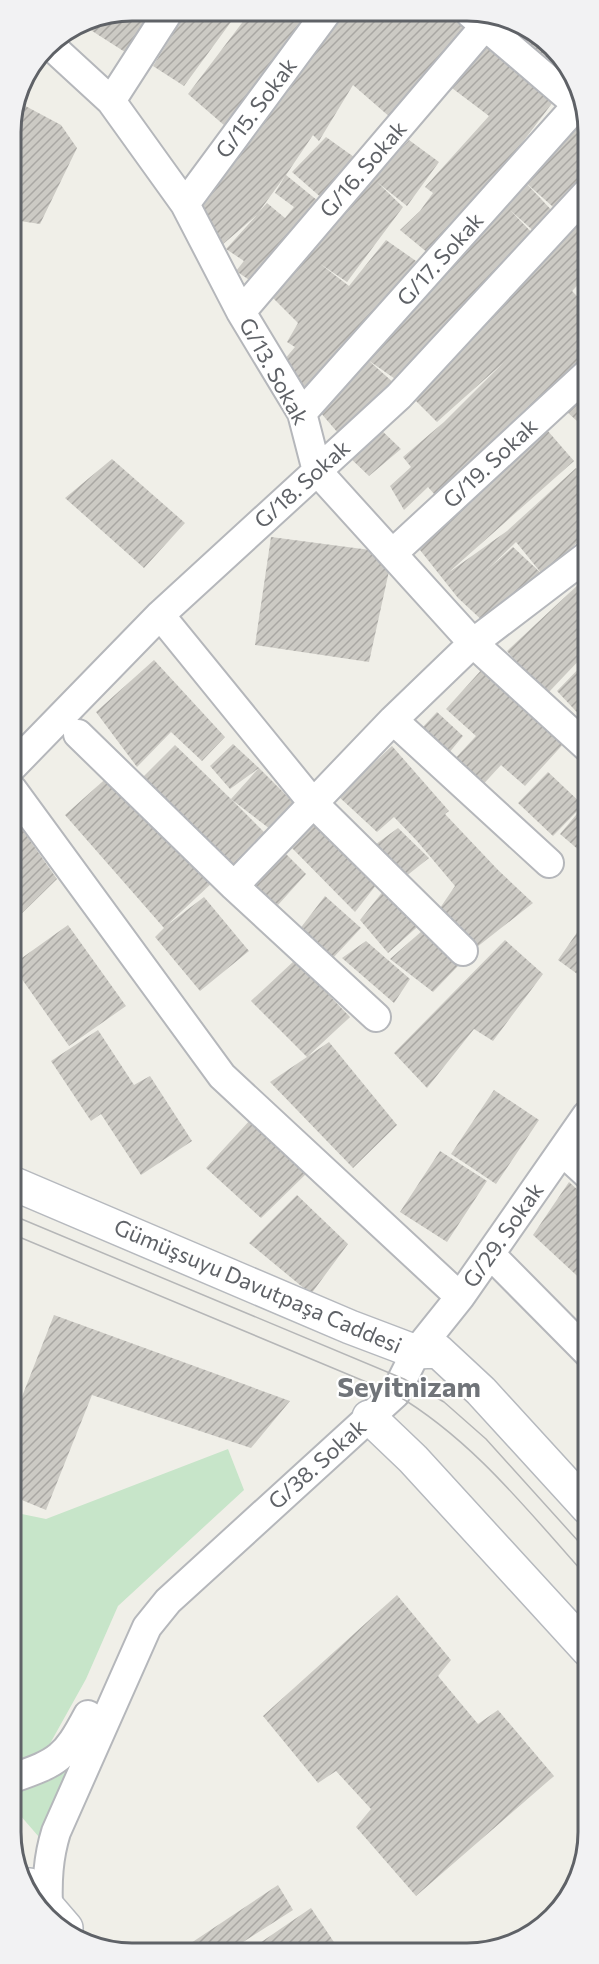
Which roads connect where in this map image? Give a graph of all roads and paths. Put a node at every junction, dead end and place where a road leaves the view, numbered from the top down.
1 (162, 21) edge
2 (320, 21) edge
3 (476, 22) edge
4 (479, 22) edge
5 (57, 51) edge
6 (571, 95) edge
7 (111, 100) junction
8 (573, 102) edge
9 (578, 203) edge
10 (185, 204) junction
11 (241, 312) junction
12 (578, 381) edge
13 (302, 413) junction
14 (317, 471) junction
15 (393, 553) junction
16 (578, 567) edge
17 (160, 615) junction
18 (473, 643) junction
19 (393, 720) junction
20 (78, 734) dead end
21 (578, 739) edge
22 (21, 758) edge
23 (21, 801) edge
24 (313, 803) junction
25 (549, 863) dead end
26 (234, 886) junction
27 (463, 951) dead end
28 (376, 1017) dead end
29 (578, 1128) edge
30 (562, 1151) junction
31 (578, 1166) edge
32 (21, 1187) edge
33 (490, 1254) junction
34 (460, 1297) junction
35 (578, 1343) edge
36 (416, 1352) junction
37 (369, 1417) junction
38 (578, 1497) edge
39 (578, 1639) edge
40 (21, 1775) edge
41 (47, 1902) edge

1 - 7 street
2 - 10 street, G/15. Sokak
3 - 11 street, G/16. Sokak
4 - 6 street
5 - 7 street, G/13. Sokak
7 - 10 street, G/13. Sokak
8 - 13 street, G/17. Sokak
9 - 14 street, G/18. Sokak
10 - 11 street, G/13. Sokak
11 - 13 street, G/13. Sokak
12 - 15 street, G/19. Sokak
13 - 14 street, G/13. Sokak
14 - 15 street, G/13. Sokak
14 - 17 street, G/18. Sokak
15 - 18 street, G/13. Sokak
16 - 18 street
17 - 22 street, G/18. Sokak
17 - 24 street
18 - 19 street
18 - 21 street, G/13. Sokak
19 - 24 street
19 - 25 street
20 - 26 street
23 - 34 street
24 - 26 street
24 - 27 street
26 - 28 street
29 - 30 street, G/29. Sokak
30 - 31 street
30 - 33 street, G/29. Sokak
32 - 36 street, Gümüşsuyu Davutpaşa Caddesi
33 - 34 street, G/29. Sokak
33 - 35 street
34 - 36 street, G/29. Sokak
36 - 37 street, G/38. Sokak
36 - 38 street, Gümüşsuyu Davutpaşa Caddesi
36 - 40 street, G/38. Sokak
37 - 39 street
37 - 41 street, G/38. Sokak

